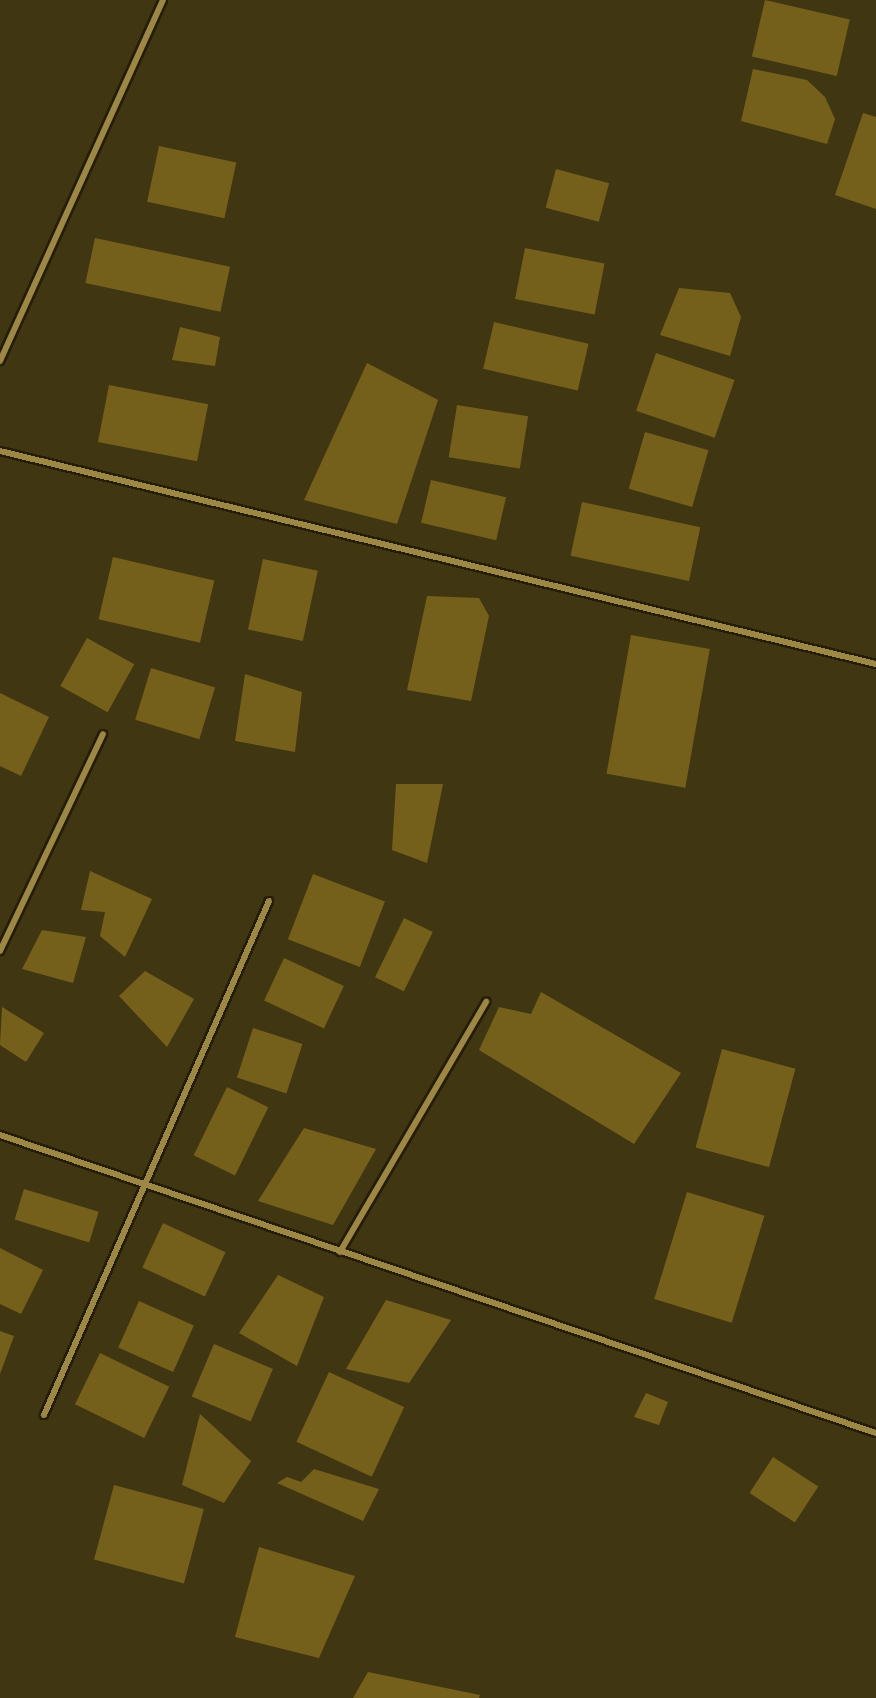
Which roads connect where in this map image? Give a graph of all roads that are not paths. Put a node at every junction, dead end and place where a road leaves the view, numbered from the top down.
1 (163, 0) edge
2 (0, 362) edge
3 (0, 451) edge
4 (876, 664) edge
5 (103, 734) dead end
6 (269, 902) dead end
7 (0, 951) edge
8 (486, 1002) dead end
9 (0, 1135) edge
10 (146, 1187) junction
11 (340, 1252) junction
12 (44, 1415) dead end
13 (876, 1433) edge

1 - 2 street
3 - 4 street
5 - 7 street
6 - 10 street
8 - 11 street
9 - 10 street
10 - 11 street
10 - 12 street
11 - 13 street

